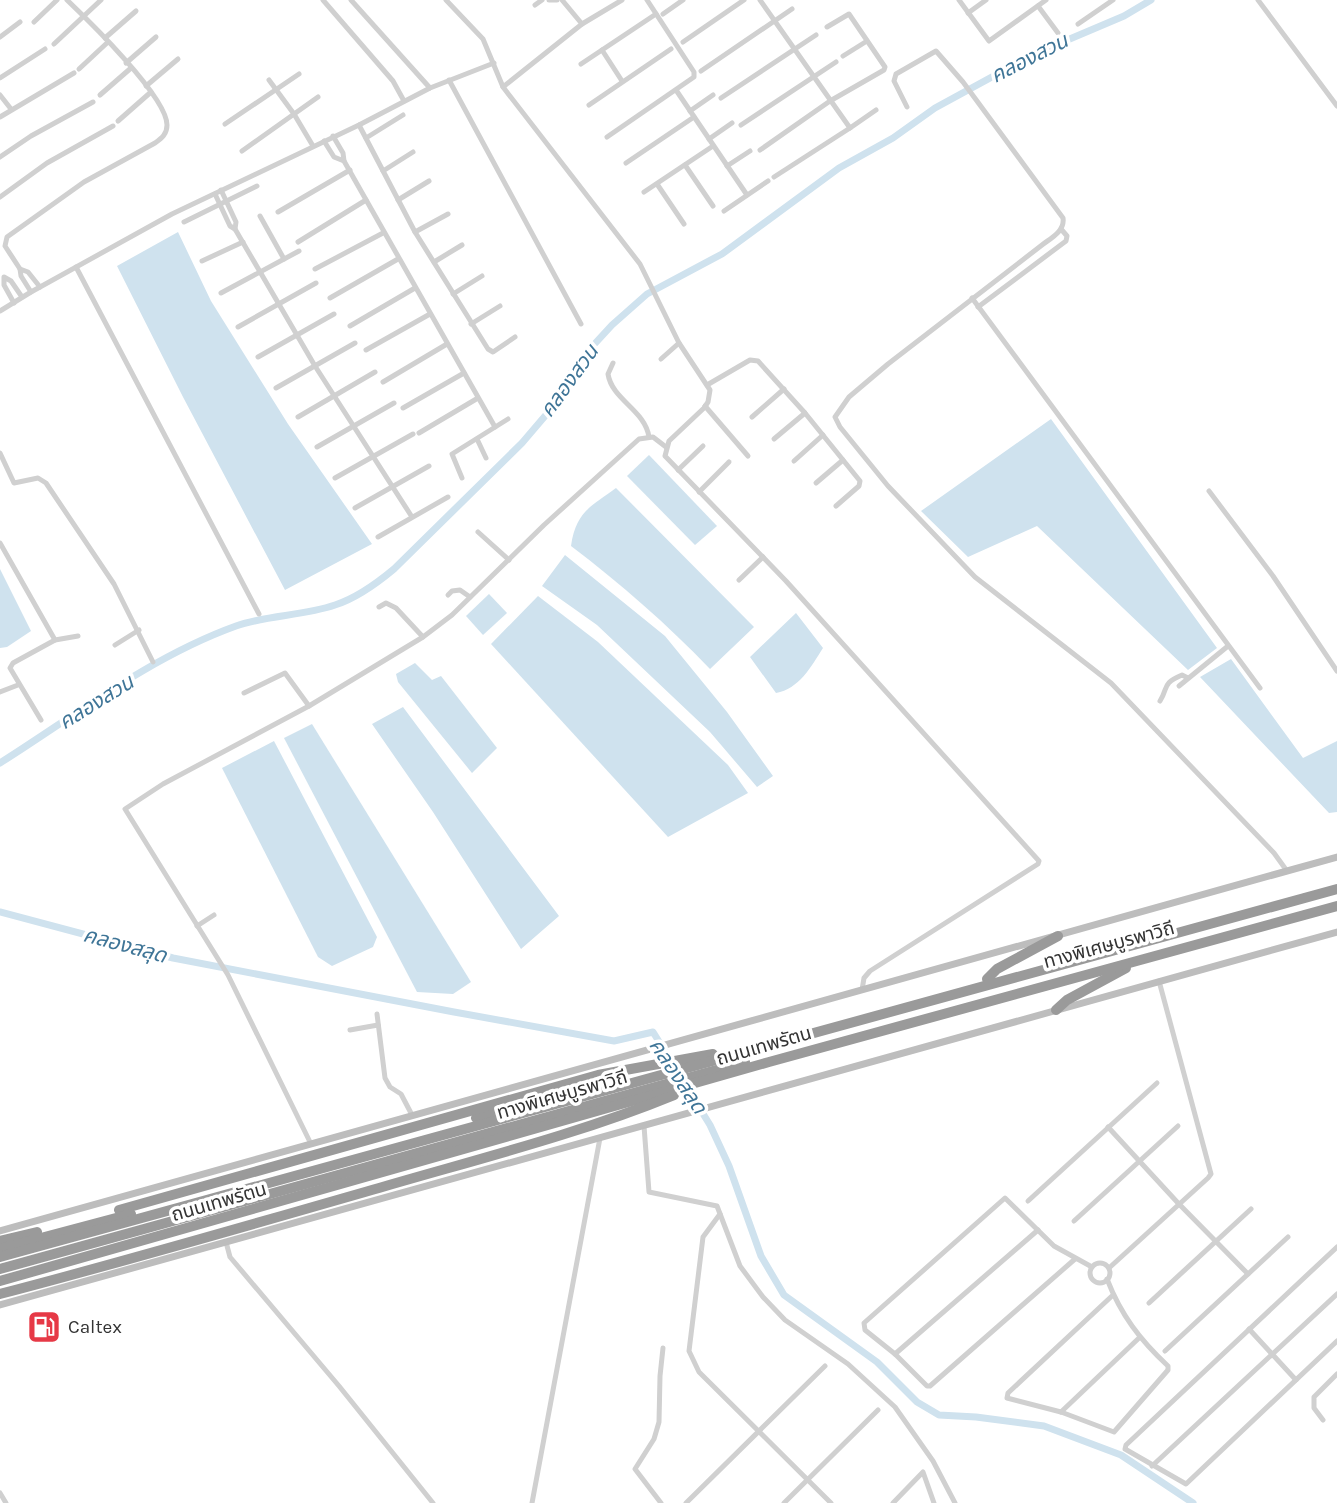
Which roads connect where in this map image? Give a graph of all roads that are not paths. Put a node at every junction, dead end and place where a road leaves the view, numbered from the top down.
1 (57, 0) edge
2 (67, 0) edge
3 (101, 0) edge
4 (323, 0) edge
5 (351, 0) edge
6 (446, 0) edge
7 (542, 0) edge
8 (549, 0) edge
9 (560, 0) edge
10 (622, 0) edge
11 (647, 0) edge
12 (683, 0) edge
13 (744, 0) edge
14 (760, 0) edge
15 (959, 0) edge
16 (986, 0) edge
17 (1046, 0) edge
18 (1113, 0) edge
19 (1258, 0) edge
20 (535, 5) dead end
21 (1038, 6) junction
22 (792, 9) dead end
23 (136, 11) dead end
24 (968, 13) junction
25 (660, 14) junction
26 (84, 16) junction
27 (774, 20) junction
28 (20, 22) dead end
29 (34, 22) dead end
30 (582, 24) junction
31 (1078, 24) dead end
32 (827, 27) dead end
33 (1058, 33) dead end
34 (816, 35) dead end
35 (0, 37) edge
36 (156, 37) dead end
37 (106, 40) junction
38 (867, 41) junction
39 (683, 42) dead end
40 (54, 44) dead end
41 (45, 48) dead end
42 (671, 49) dead end
43 (602, 50) junction
44 (793, 50) junction
45 (843, 56) dead end
46 (178, 59) dead end
47 (836, 62) dead end
48 (494, 63) junction
49 (581, 64) dead end
50 (128, 66) junction
51 (701, 71) dead end
52 (299, 74) dead end
53 (0, 78) edge
54 (813, 78) junction
55 (269, 80) dead end
56 (449, 80) junction
57 (622, 81) junction
58 (146, 86) junction
59 (503, 87) junction
60 (430, 88) junction
61 (276, 90) junction
62 (676, 90) junction
63 (151, 92) junction
64 (0, 95) edge
65 (100, 95) dead end
66 (713, 95) dead end
67 (318, 97) dead end
68 (721, 98) dead end
69 (404, 101) junction
70 (830, 101) junction
71 (93, 102) dead end
72 (589, 104) dead end
73 (1337, 106) edge
74 (907, 107) dead end
75 (11, 109) junction
76 (876, 110) dead end
77 (690, 111) junction
78 (294, 114) junction
79 (403, 115) dead end
80 (0, 117) edge
81 (694, 117) junction
82 (118, 121) dead end
83 (732, 123) dead end
84 (225, 124) dead end
85 (359, 125) junction
86 (741, 125) dead end
87 (113, 126) dead end
88 (850, 128) junction
89 (333, 136) junction
90 (607, 136) dead end
91 (366, 138) junction
92 (709, 139) junction
93 (324, 141) junction
94 (313, 146) junction
95 (713, 146) junction
96 (760, 150) dead end
97 (750, 151) dead end
98 (242, 152) dead end
99 (414, 152) dead end
100 (0, 157) edge
101 (344, 161) junction
102 (626, 163) dead end
103 (685, 165) junction
104 (727, 166) junction
105 (350, 170) junction
106 (383, 171) junction
107 (429, 181) dead end
108 (657, 184) junction
109 (257, 186) dead end
110 (218, 192) junction
111 (645, 192) dead end
112 (747, 195) junction
113 (0, 197) edge
114 (366, 200) junction
115 (398, 200) junction
116 (227, 201) junction
117 (220, 205) junction
118 (713, 206) dead end
119 (724, 211) dead end
120 (278, 212) dead end
121 (448, 214) dead end
122 (260, 216) dead end
123 (184, 222) dead end
124 (684, 224) dead end
125 (235, 229) junction
126 (1061, 229) junction
127 (415, 232) junction
128 (383, 233) junction
129 (243, 242) junction
130 (298, 242) dead end
131 (462, 246) dead end
132 (299, 251) dead end
133 (284, 259) junction
134 (398, 259) junction
135 (202, 261) dead end
136 (434, 262) junction
137 (76, 267) junction
138 (20, 269) junction
139 (0, 270) edge
140 (315, 270) dead end
141 (260, 272) junction
142 (482, 276) dead end
143 (4, 277) junction
144 (11, 281) junction
145 (316, 283) dead end
146 (2, 286) edge
147 (40, 287) junction
148 (415, 288) junction
149 (31, 292) junction
150 (221, 293) dead end
151 (453, 294) junction
152 (22, 297) junction
153 (330, 298) dead end
154 (972, 298) junction
155 (14, 303) junction
156 (278, 304) junction
157 (500, 306) dead end
158 (978, 307) junction
159 (0, 312) edge
160 (334, 314) dead end
161 (430, 314) junction
162 (471, 324) junction
163 (581, 324) dead end
164 (350, 326) dead end
165 (238, 327) dead end
166 (297, 335) junction
167 (514, 337) dead end
168 (355, 343) dead end
169 (679, 343) junction
170 (447, 344) junction
171 (366, 350) dead end
172 (258, 357) dead end
173 (661, 359) dead end
174 (613, 363) dead end
175 (315, 366) junction
176 (374, 372) dead end
177 (464, 373) junction
178 (383, 382) dead end
179 (707, 385) junction
180 (276, 388) dead end
181 (784, 389) junction
182 (334, 395) junction
183 (478, 398) junction
184 (394, 403) dead end
185 (705, 405) junction
186 (403, 408) dead end
187 (805, 413) junction
188 (752, 416) dead end
189 (298, 417) dead end
190 (508, 419) dead end
191 (355, 426) junction
192 (495, 427) junction
193 (823, 435) junction
194 (649, 437) junction
195 (477, 439) junction
196 (774, 439) dead end
197 (703, 446) dead end
198 (317, 447) dead end
199 (666, 447) junction
200 (0, 453) edge
201 (374, 455) junction
202 (748, 456) dead end
203 (486, 458) dead end
204 (843, 460) junction
205 (794, 461) dead end
206 (729, 462) dead end
207 (429, 466) dead end
208 (678, 470) junction
209 (335, 478) dead end
210 (462, 478) dead end
211 (816, 483) dead end
212 (392, 486) junction
213 (1209, 491) dead end
214 (699, 492) junction
215 (448, 497) dead end
216 (836, 506) dead end
217 (355, 508) dead end
218 (412, 517) junction
219 (478, 532) dead end
220 (378, 537) dead end
221 (0, 543) edge
222 (763, 557) junction
223 (509, 560) junction
224 (739, 580) dead end
225 (448, 595) dead end
226 (470, 597) junction
227 (379, 607) dead end
228 (260, 614) dead end
229 (139, 630) junction
230 (78, 636) dead end
231 (423, 637) junction
232 (55, 640) junction
233 (115, 645) dead end
234 (1228, 646) junction
235 (153, 662) dead end
236 (1337, 671) edge
237 (1188, 678) junction
238 (18, 685) junction
239 (1179, 686) dead end
240 (1260, 688) dead end
241 (0, 692) edge
242 (244, 693) dead end
243 (1160, 701) dead end
244 (309, 706) junction
245 (41, 720) dead end
246 (1337, 857) edge
247 (1287, 871) junction
248 (1337, 887) edge
249 (1337, 903) edge
250 (214, 915) dead end
251 (197, 926) junction
252 (1337, 932) edge
253 (1058, 936) junction
254 (1132, 962) junction
255 (987, 979) junction
256 (1159, 981) junction
257 (862, 990) junction
258 (1056, 1010) junction
259 (377, 1014) dead end
260 (378, 1025) junction
261 (350, 1030) dead end
262 (766, 1050) junction
263 (1157, 1083) dead end
264 (412, 1115) junction
265 (644, 1126) junction
266 (1178, 1126) dead end
267 (1108, 1127) junction
268 (600, 1138) junction
269 (312, 1144) junction
270 (1141, 1160) junction
271 (272, 1167) junction
272 (1028, 1201) dead end
273 (1178, 1203) junction
274 (1251, 1209) dead end
275 (720, 1214) junction
276 (286, 1216) junction
277 (1073, 1221) dead end
278 (1038, 1230) junction
279 (0, 1231) edge
280 (1288, 1237) dead end
281 (0, 1241) edge
282 (1216, 1241) junction
283 (226, 1242) junction
284 (1337, 1247) edge
285 (0, 1249) edge
286 (0, 1257) edge
287 (1075, 1259) junction
288 (1092, 1267) junction
289 (1109, 1268) junction
290 (0, 1269) edge
291 (1248, 1275) junction
292 (1107, 1279) junction
293 (0, 1281) edge
294 (0, 1294) edge
295 (1337, 1294) edge
296 (1113, 1295) junction
297 (1149, 1303) dead end
298 (0, 1305) edge
299 (1249, 1329) junction
300 (1139, 1338) junction
301 (1337, 1341) edge
302 (663, 1348) dead end
303 (1166, 1351) dead end
304 (895, 1354) junction
305 (1271, 1354) junction
306 (825, 1366) dead end
307 (1337, 1374) edge
308 (1296, 1380) junction
309 (878, 1410) dead end
310 (1061, 1412) junction
311 (1324, 1420) dead end
312 (758, 1431) junction
313 (1152, 1466) junction
314 (807, 1479) junction
315 (0, 1493) edge
316 (6, 1503) edge
317 (433, 1503) edge
318 (532, 1503) edge
319 (661, 1503) edge
320 (686, 1503) edge
321 (785, 1503) edge
322 (831, 1503) edge
323 (893, 1503) edge
324 (934, 1503) edge
325 (955, 1503) edge

1 - 29 street
2 - 26 street
3 - 26 street
4 - 69 street
5 - 60 street
6 - 48 street
7 - 20 street
8 - 9 street
9 - 30 street
10 - 30 street
11 - 25 street
12 - 25 street
13 - 39 street
14 - 27 street
15 - 24 street
16 - 24 street
17 - 21 street
18 - 31 street
19 - 73 street
21 - 24 street
21 - 33 street
22 - 27 street
23 - 37 street
25 - 43 street
25 - 62 street
26 - 37 street
26 - 40 street
27 - 44 street
27 - 51 street
28 - 35 street
30 - 59 street
32 - 38 street
34 - 44 street
36 - 50 street
37 - 50 street
37 - 75 street
38 - 45 street
38 - 70 street
41 - 53 street
42 - 57 street
43 - 49 street
43 - 57 street
44 - 54 street
44 - 68 street
46 - 58 street
47 - 54 street
48 - 56 street
48 - 59 street
50 - 58 street
50 - 65 street
52 - 61 street
54 - 70 street
54 - 86 street
55 - 61 street
56 - 60 street
56 - 163 street
57 - 72 street
58 - 63 street
59 - 169 street
60 - 69 street
61 - 78 street
61 - 84 street
62 - 77 street
62 - 90 street
63 - 82 street
63 - 138 street
64 - 75 street
66 - 77 street
67 - 78 street
69 - 85 street
70 - 88 street
70 - 96 street
71 - 100 street
74 - 126 street
75 - 80 street
76 - 88 street
77 - 81 street
78 - 94 street
78 - 98 street
79 - 91 street
81 - 92 street
81 - 102 street
83 - 92 street
85 - 89 street
85 - 91 street
87 - 113 street
88 - 112 street
89 - 93 street
89 - 101 street
91 - 106 street
92 - 95 street
93 - 94 street
93 - 101 street
94 - 110 street
95 - 103 street
95 - 104 street
97 - 104 street
99 - 106 street
101 - 105 street
103 - 108 street
103 - 118 street
104 - 112 street
105 - 114 street
105 - 120 street
106 - 115 street
107 - 115 street
108 - 111 street
108 - 124 street
109 - 116 street
110 - 116 street
110 - 117 street
110 - 137 street
112 - 119 street
114 - 128 street
114 - 130 street
115 - 127 street
116 - 117 street
116 - 125 street
117 - 123 street
117 - 125 street
121 - 127 street
122 - 133 street
125 - 129 street
126 - 154 street
126 - 158 street
127 - 136 street
128 - 134 street
128 - 140 street
129 - 135 street
129 - 141 street
131 - 136 street
132 - 133 street
133 - 141 street
134 - 148 street
134 - 153 street
136 - 151 street
137 - 147 street
137 - 228 street
138 - 147 street
138 - 149 street
139 - 143 street
141 - 150 street
141 - 156 street
142 - 151 street
143 - 144 street
143 - 146 street
144 - 146 street
144 - 152 street
145 - 156 street
146 - 155 street
147 - 149 street
148 - 161 street
148 - 164 street
149 - 152 street
151 - 162 street
152 - 155 street
154 - 158 street
154 - 247 street
155 - 159 street
156 - 165 street
156 - 166 street
157 - 162 street
158 - 234 street
160 - 166 street
161 - 170 street
161 - 171 street
162 - 167 street
166 - 172 street
166 - 175 street
168 - 175 street
169 - 173 street
169 - 179 street
170 - 177 street
170 - 178 street
174 - 194 street
175 - 180 street
175 - 182 street
176 - 182 street
177 - 183 street
177 - 186 street
179 - 181 street
179 - 185 street
181 - 187 street
181 - 188 street
182 - 189 street
182 - 191 street
183 - 192 street
183 - 201 street
184 - 191 street
185 - 199 street
185 - 202 street
187 - 193 street
187 - 196 street
190 - 192 street
191 - 198 street
191 - 201 street
192 - 195 street
193 - 204 street
193 - 205 street
194 - 199 street
194 - 223 street
195 - 203 street
195 - 210 street
197 - 208 street
199 - 208 street
200 - 229 street
201 - 209 street
201 - 212 street
204 - 211 street
204 - 216 street
206 - 214 street
207 - 212 street
208 - 214 street
212 - 217 street
212 - 218 street
213 - 236 street
214 - 222 street
215 - 218 street
218 - 220 street
219 - 223 street
221 - 232 street
222 - 224 street
222 - 257 street
223 - 226 street
225 - 226 street
226 - 231 street
227 - 231 street
229 - 233 street
229 - 235 street
230 - 232 street
231 - 244 street
232 - 238 street
234 - 237 street
234 - 240 street
237 - 239 street
237 - 243 street
238 - 241 street
238 - 245 street
242 - 244 street
244 - 251 street
246 - 247 main road, ถนนเทพรัตน
247 - 253 main road, ถนนเทพรัตน
248 - 255 highway, ถนนเทพรัตน
248 - 262 highway, ทางพิเศษบูรพาวิถี
249 - 254 highway, ถนนเทพรัตน
249 - 262 highway, ทางพิเศษบูรพาวิถี
250 - 251 street
251 - 269 street
252 - 256 main road
253 - 255 highway
253 - 257 main road, ถนนเทพรัตน
254 - 258 highway
254 - 293 highway, ถนนเทพรัตน
255 - 285 highway, ถนนเทพรัตน
256 - 258 main road
256 - 273 street
257 - 264 main road, ถนนเทพรัตน
258 - 265 main road
259 - 260 street
260 - 261 street
260 - 264 street
262 - 271 highway
262 - 276 highway
262 - 286 highway, ทางพิเศษบูรพาวิถี
262 - 290 highway, ทางพิเศษบูรพาวิถี
263 - 267 street
264 - 269 main road, ถนนเทพรัตน
265 - 268 main road
265 - 275 street
266 - 270 street
267 - 270 street
267 - 272 street
268 - 283 main road
268 - 318 street
269 - 279 main road, ถนนเทพรัตน
270 - 273 street
270 - 277 street
271 - 276 highway
271 - 281 highway
273 - 282 street
273 - 289 street
274 - 282 street
275 - 312 street
275 - 325 street
276 - 294 highway
278 - 287 street
278 - 304 street
278 - 304 street
280 - 291 street
282 - 291 street
282 - 297 street
283 - 298 main road
283 - 317 street
284 - 299 street
287 - 288 street
287 - 304 street
288 - 289 street
288 - 292 street
289 - 292 street
291 - 303 street
292 - 296 street
295 - 305 street
296 - 300 street
296 - 310 street
299 - 305 street
299 - 313 street
300 - 310 street
300 - 310 street
301 - 308 street
302 - 319 street
305 - 308 street
305 - 313 street
306 - 312 street
307 - 311 street
308 - 313 street
309 - 314 street
312 - 314 street
312 - 320 street
314 - 321 street
314 - 322 street
315 - 316 street
323 - 324 street

